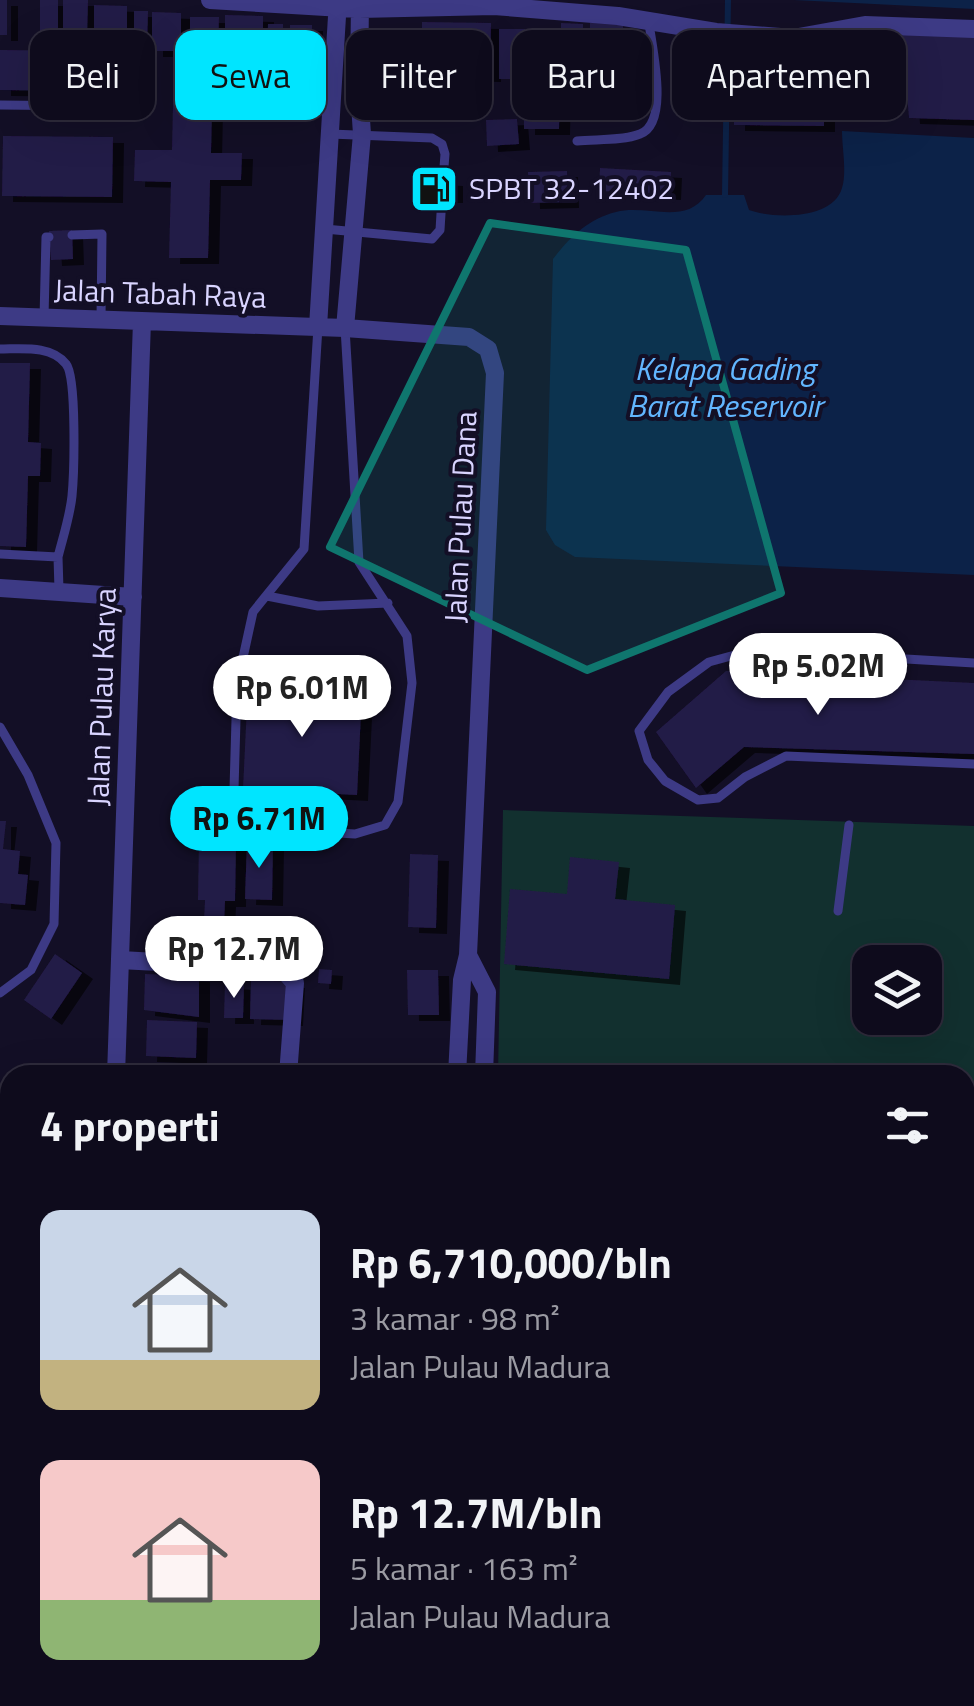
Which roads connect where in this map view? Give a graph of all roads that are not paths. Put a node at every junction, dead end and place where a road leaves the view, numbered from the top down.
1 (210, 0) edge
2 (337, 4) edge
3 (359, 4) edge
4 (648, 20) junction
5 (974, 29) edge
6 (0, 106) edge
7 (30, 106) edge
8 (330, 134) junction
9 (362, 134) junction
10 (577, 141) dead end
11 (443, 180) dead end
12 (442, 198) dead end
13 (324, 230) junction
14 (354, 233) junction
15 (72, 235) dead end
16 (49, 236) dead end
17 (44, 315) junction
18 (0, 316) edge
19 (101, 317) junction
20 (142, 320) junction
21 (319, 322) junction
22 (346, 322) junction
23 (0, 348) edge
24 (0, 554) edge
25 (58, 557) junction
26 (0, 588) edge
27 (58, 590) junction
28 (133, 596) junction
29 (267, 596) junction
30 (388, 603) junction
31 (974, 663) edge
32 (0, 727) edge
33 (974, 764) edge
34 (849, 824) dead end
35 (838, 911) dead end
36 (468, 955) junction
37 (120, 960) junction
38 (0, 993) edge
39 (116, 1065) edge
40 (289, 1065) edge
41 (458, 1065) edge
42 (484, 1065) edge

1 - 2 street
2 - 3 street
2 - 8 street
3 - 4 street
3 - 9 street
4 - 5 street
4 - 10 lane
6 - 7 lane
8 - 9 lane
8 - 13 street
9 - 11 lane
9 - 14 street
12 - 14 lane
13 - 14 lane
13 - 21 street
14 - 22 street
15 - 19 lane
16 - 17 lane
17 - 18 street, Jalan Tabah Raya
17 - 19 street, Jalan Tabah Raya
19 - 20 street, Jalan Tabah Raya
20 - 21 street, Jalan Tabah Raya
20 - 28 street, Jalan Pulau Karya
21 - 22 street, Jalan Tabah Raya
21 - 29 lane
22 - 30 lane
22 - 36 street, Jalan Pulau Dana
23 - 25 lane
24 - 25 lane
25 - 27 lane
26 - 27 street
27 - 28 street
28 - 37 street, Jalan Pulau Karya
29 - 30 lane
29 - 30 lane
31 - 33 lane
32 - 38 lane
34 - 35 lane
36 - 41 street, Jalan Pulau Dana
36 - 42 street, Jalan Pulau Dana
37 - 39 street, Jalan Pulau Karya
37 - 40 street

